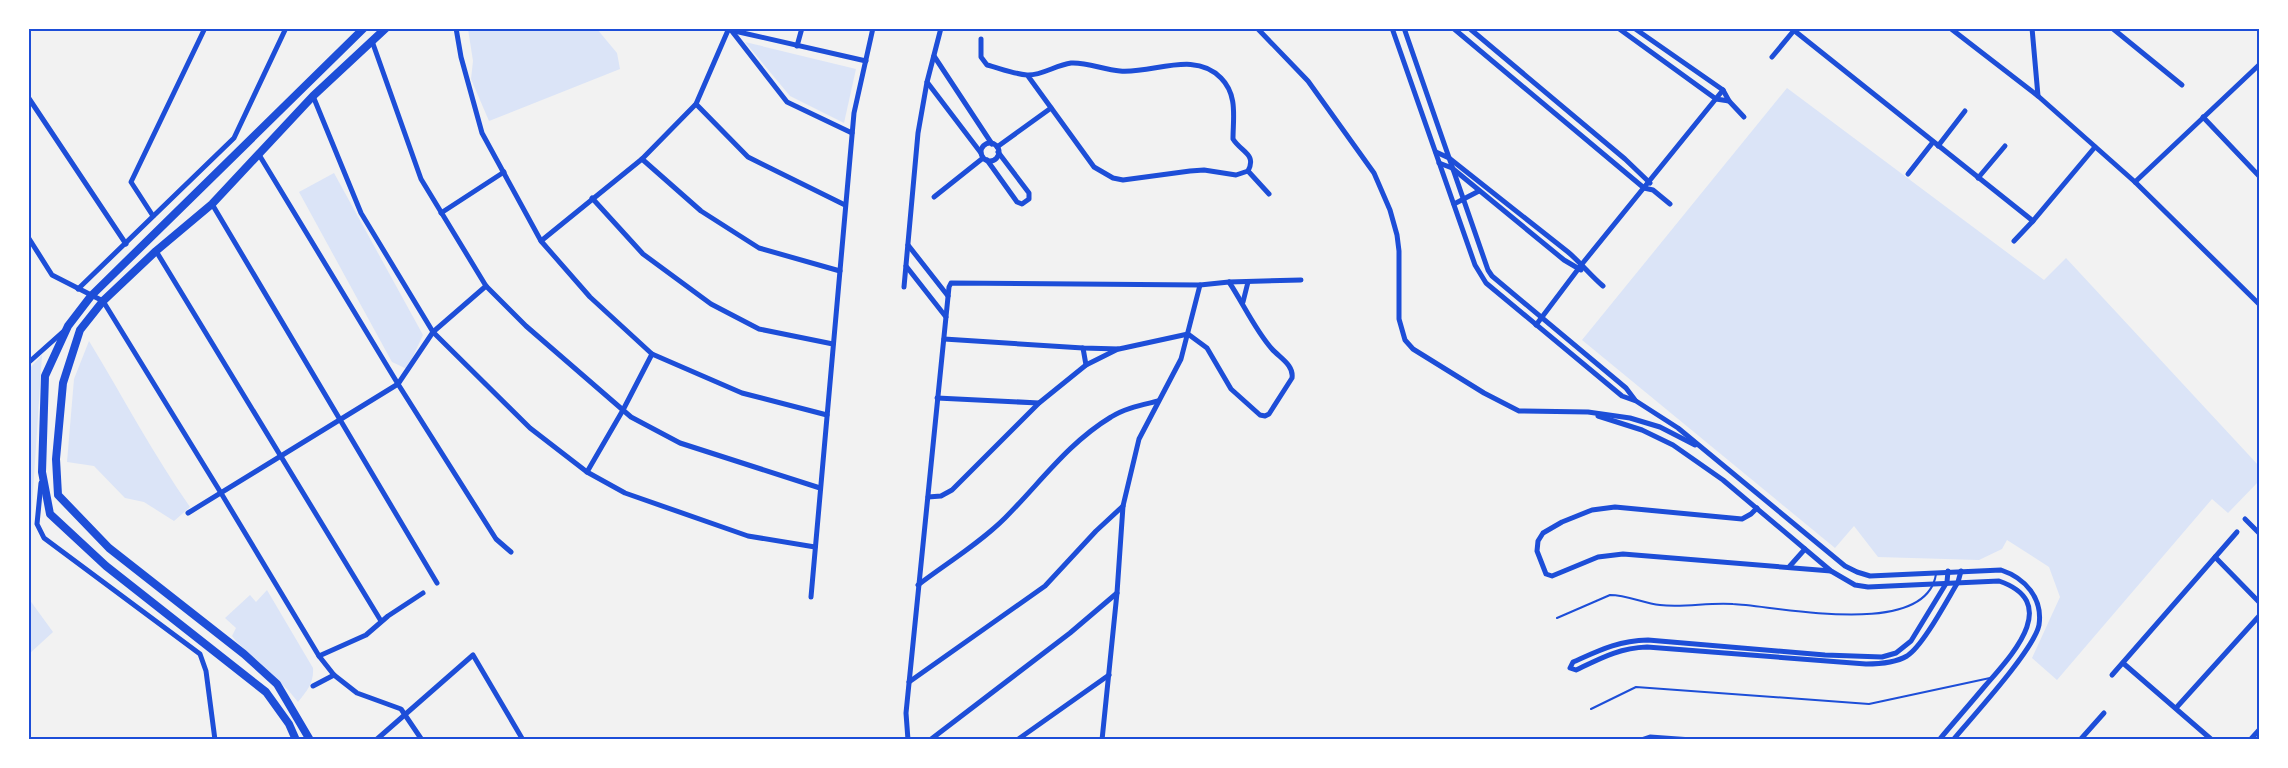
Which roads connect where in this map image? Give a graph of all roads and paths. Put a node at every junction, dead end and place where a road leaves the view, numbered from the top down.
1 (205, 28) edge
2 (286, 28) edge
3 (364, 28) edge
4 (386, 28) edge
5 (456, 28) edge
6 (802, 28) edge
7 (873, 28) edge
8 (941, 28) edge
9 (1257, 28) edge
10 (1392, 28) edge
11 (1404, 28) edge
12 (1452, 28) edge
13 (1469, 28) edge
14 (1618, 28) edge
15 (1634, 28) edge
16 (1950, 28) edge
17 (2032, 28) edge
18 (2112, 28) edge
19 (1793, 29) edge
20 (729, 30) edge
21 (981, 39) dead end
22 (372, 40) junction
23 (798, 46) junction
24 (934, 56) junction
25 (1772, 57) dead end
26 (866, 61) junction
27 (2259, 64) edge
28 (1028, 75) junction
29 (927, 82) junction
30 (2182, 85) dead end
31 (1723, 90) junction
32 (313, 96) junction
33 (2038, 96) junction
34 (28, 97) edge
35 (1716, 99) junction
36 (1729, 101) junction
37 (696, 104) junction
38 (1052, 108) junction
39 (1965, 111) dead end
40 (1744, 117) dead end
41 (2204, 117) junction
42 (852, 133) junction
43 (1936, 144) junction
44 (2005, 146) dead end
45 (2095, 147) junction
46 (996, 148) junction
47 (1436, 152) junction
48 (258, 153) junction
49 (984, 157) junction
50 (1449, 158) junction
51 (642, 159) junction
52 (1439, 163) junction
53 (1452, 168) junction
54 (1248, 171) junction
55 (504, 172) junction
56 (1908, 174) dead end
57 (2259, 177) edge
58 (1978, 178) junction
59 (1649, 181) junction
60 (2135, 182) junction
61 (1644, 188) junction
62 (1653, 190) junction
63 (1479, 191) junction
64 (1269, 194) dead end
65 (934, 197) dead end
66 (592, 198) junction
67 (1464, 200) junction
68 (212, 204) junction
69 (1454, 204) junction
70 (1670, 204) dead end
71 (845, 205) junction
72 (441, 213) junction
73 (153, 216) junction
74 (2033, 221) junction
75 (28, 237) edge
76 (541, 241) junction
77 (2014, 241) dead end
78 (126, 244) junction
79 (908, 245) junction
80 (156, 250) junction
81 (1582, 264) junction
82 (906, 266) junction
83 (1578, 270) junction
84 (840, 271) junction
85 (1585, 271) junction
86 (1301, 280) dead end
87 (1229, 282) junction
88 (1248, 282) junction
89 (1200, 285) junction
90 (486, 286) junction
91 (1603, 286) dead end
92 (904, 287) dead end
93 (78, 289) junction
94 (91, 296) junction
95 (948, 296) junction
96 (103, 301) junction
97 (1243, 302) junction
98 (2259, 305) edge
99 (946, 317) junction
100 (1543, 317) junction
101 (68, 326) junction
102 (1536, 326) junction
103 (433, 332) junction
104 (1188, 334) junction
105 (944, 339) junction
106 (833, 344) junction
107 (1083, 348) junction
108 (1119, 349) junction
109 (652, 354) junction
110 (28, 363) edge
111 (1086, 365) junction
112 (398, 384) junction
113 (937, 398) junction
114 (1158, 401) junction
115 (1636, 401) junction
116 (1039, 403) junction
117 (623, 410) junction
118 (1588, 412) junction
119 (827, 415) junction
120 (340, 420) junction
121 (1704, 450) junction
122 (281, 456) junction
123 (1697, 461) junction
124 (42, 472) junction
125 (587, 472) junction
126 (820, 488) junction
127 (221, 493) junction
128 (928, 497) junction
129 (1123, 506) junction
130 (1757, 508) junction
131 (188, 513) dead end
132 (2245, 519) dead end
133 (2237, 532) dead end
134 (2259, 534) edge
135 (815, 547) junction
136 (1805, 549) junction
137 (511, 552) dead end
138 (2215, 557) junction
139 (1789, 567) junction
140 (1831, 571) junction
141 (1948, 571) junction
142 (1960, 571) junction
143 (1936, 572) junction
144 (1947, 582) junction
145 (1958, 582) junction
146 (437, 583) dead end
147 (1934, 583) junction
148 (918, 585) junction
149 (423, 593) dead end
150 (1117, 593) junction
151 (811, 597) dead end
152 (2259, 603) edge
153 (2259, 615) edge
154 (1557, 618) dead end
155 (381, 621) junction
156 (319, 656) junction
157 (2123, 663) junction
158 (334, 675) junction
159 (1109, 675) junction
160 (2112, 675) dead end
161 (1992, 678) junction
162 (909, 682) junction
163 (313, 686) dead end
164 (2176, 708) junction
165 (1591, 710) dead end
166 (2104, 713) dead end
167 (406, 714) junction
168 (2259, 729) edge
169 (908, 737) edge
170 (2082, 739) edge
171 (215, 740) edge
172 (296, 740) edge
173 (310, 740) edge
174 (376, 740) edge
175 (422, 740) edge
176 (523, 740) edge
177 (914, 740) edge
178 (930, 740) edge
179 (1017, 740) edge
180 (1102, 740) edge
181 (1641, 740) edge
182 (1692, 740) edge
183 (1939, 740) edge
184 (1953, 740) edge
185 (2212, 740) edge
186 (2250, 740) edge

1 - 73 street
2 - 73 street
3 - 94 main road
4 - 22 main road
5 - 55 street
6 - 23 street
7 - 26 street
8 - 24 street
9 - 118 street
10 - 47 street
11 - 50 street
12 - 61 street
13 - 59 street
14 - 35 street
15 - 31 street
16 - 33 street
17 - 33 street
18 - 30 street
19 - 25 street
19 - 43 street
20 - 23 street
20 - 37 street
20 - 42 street
21 - 28 street
22 - 32 main road
22 - 72 street
23 - 26 street
24 - 29 street
24 - 46 street
26 - 42 street
27 - 41 street
28 - 38 street
28 - 54 street
29 - 49 street
29 - 79 street
31 - 35 street
31 - 36 street
32 - 48 main road
32 - 103 street
33 - 45 street
34 - 78 street
35 - 36 street
35 - 59 street
36 - 40 street
37 - 51 street
37 - 71 street
38 - 46 street
38 - 54 street
39 - 43 street
41 - 57 street
41 - 60 street
42 - 71 street
43 - 56 street
43 - 58 street
44 - 58 street
45 - 60 street
45 - 74 street
46 - 49 street
46 - 49 street
46 - 49 street
47 - 50 street
47 - 52 street
48 - 68 main road
48 - 112 street
49 - 65 street
50 - 53 street
50 - 81 street
51 - 66 street
51 - 84 street
52 - 53 street
52 - 69 street
53 - 63 street
53 - 67 street
54 - 64 street
55 - 72 street
55 - 76 street
58 - 74 street
59 - 61 street
59 - 62 street
60 - 98 street
61 - 62 street
61 - 81 street
62 - 70 street
63 - 67 street
63 - 83 street
66 - 76 street
66 - 106 street
67 - 69 street
67 - 100 street
68 - 80 main road
68 - 120 street
69 - 102 street
71 - 84 street
72 - 90 street
73 - 78 street
74 - 77 street
75 - 93 street
76 - 109 street
78 - 93 street
79 - 82 street
79 - 95 street
80 - 96 main road
80 - 122 street
81 - 83 street
81 - 85 street
82 - 92 street
82 - 99 street
83 - 85 street
83 - 100 street
84 - 106 street
85 - 91 street
86 - 88 street
87 - 88 street
87 - 89 street
87 - 97 street
88 - 97 street
89 - 95 street
89 - 104 street
90 - 103 street
90 - 117 street
93 - 94 street
94 - 96 street
94 - 101 main road
95 - 99 street
96 - 127 street
96 - 173 main road
97 - 104 street
99 - 105 street
100 - 102 street
100 - 115 street
101 - 110 street
101 - 124 main road
102 - 115 street
103 - 112 street
103 - 125 street
104 - 108 street
104 - 114 street
105 - 107 street
105 - 113 street
106 - 119 street
107 - 108 street
107 - 111 street
108 - 111 street
109 - 117 street
109 - 119 street
111 - 116 street
112 - 120 street
112 - 137 street
113 - 116 street
113 - 128 street
114 - 129 street
114 - 148 street
115 - 121 street
116 - 128 street
117 - 125 street
117 - 126 street
118 - 121 street
118 - 123 street
119 - 126 street
120 - 122 street
120 - 146 street
121 - 123 street
121 - 143 street
122 - 127 street
122 - 155 street
123 - 130 street
124 - 171 street
124 - 172 main road
125 - 135 street
126 - 135 street
127 - 131 street
127 - 156 street
128 - 148 street
129 - 150 street
129 - 162 street
130 - 136 street
130 - 139 street
132 - 134 street
133 - 138 street
135 - 151 street
136 - 139 street
136 - 140 street
138 - 152 street
138 - 157 street
139 - 140 street
140 - 147 street
141 - 142 street
141 - 143 street
141 - 144 street
142 - 145 street
142 - 184 street
143 - 147 lane
144 - 145 street
144 - 145 street
144 - 147 street
145 - 161 street
147 - 154 lane
148 - 162 street
149 - 155 street
150 - 159 street
150 - 178 street
153 - 164 street
155 - 156 street
156 - 158 street
157 - 160 street
157 - 164 street
158 - 163 street
158 - 167 street
159 - 179 street
159 - 180 street
161 - 165 lane
161 - 183 street
162 - 169 street
164 - 185 street
166 - 170 street
167 - 174 street
167 - 175 street
167 - 176 street
168 - 186 street
169 - 177 street
181 - 182 street

